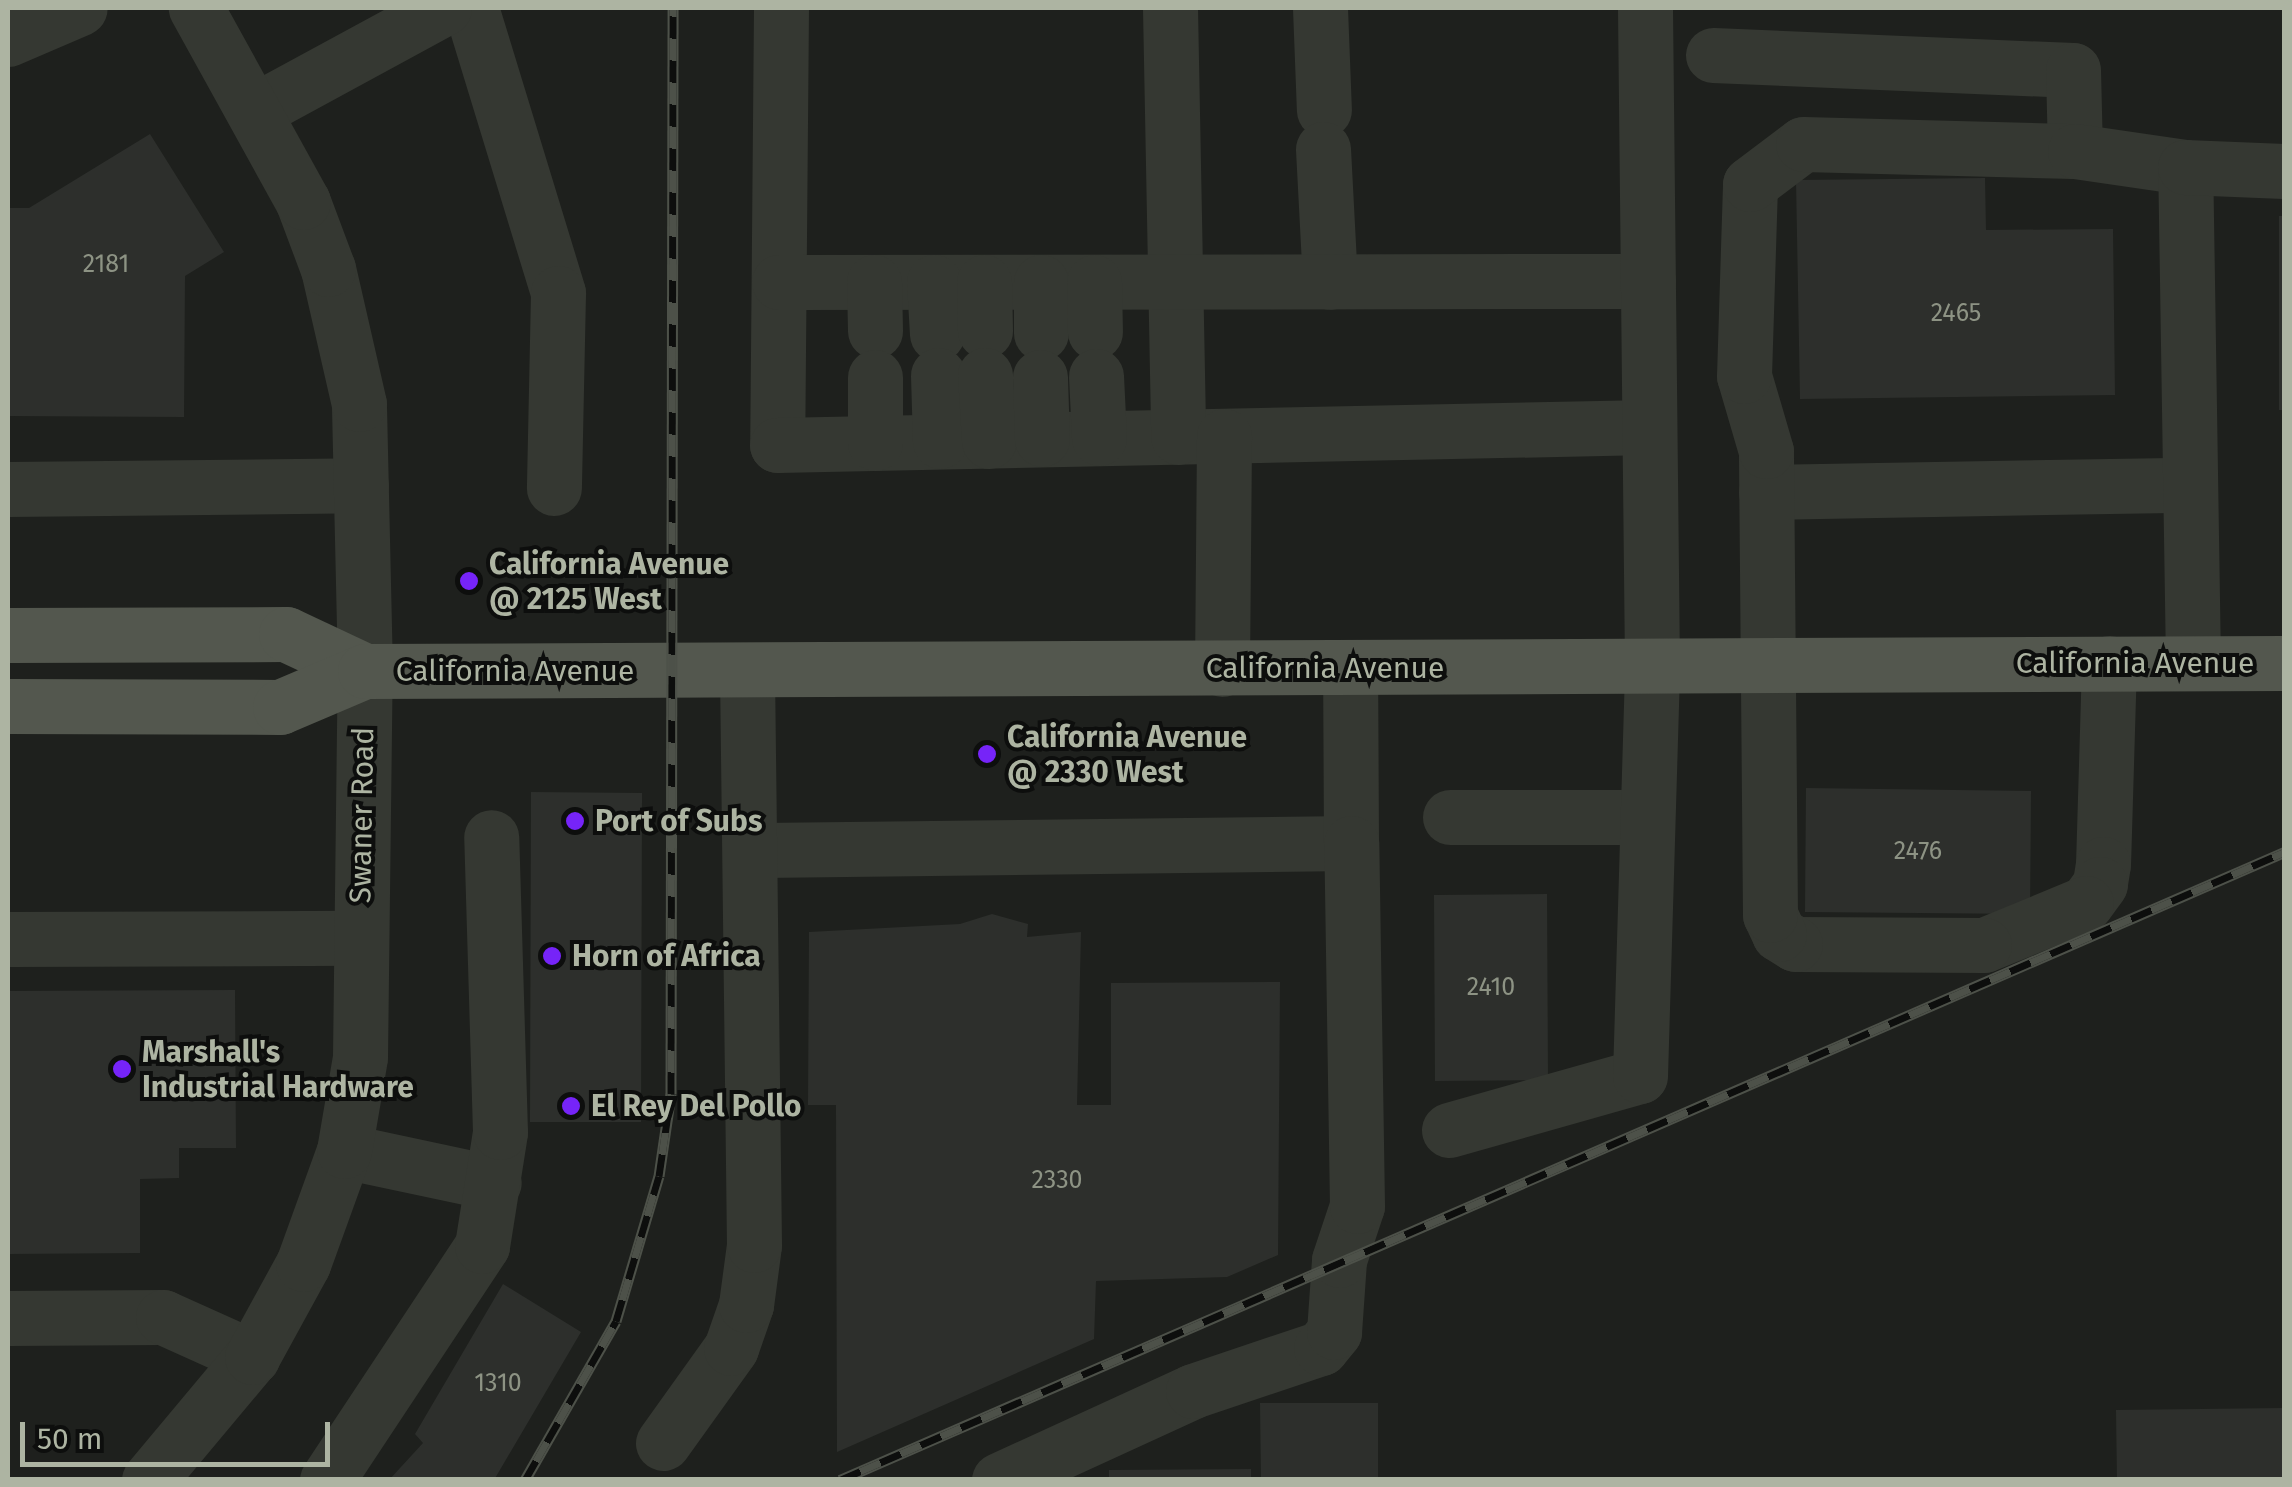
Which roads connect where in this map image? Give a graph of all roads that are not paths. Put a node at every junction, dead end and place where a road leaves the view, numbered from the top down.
1 (196, 8) edge
2 (444, 8) edge
3 (470, 8) edge
4 (781, 8) edge
5 (1170, 8) edge
6 (1320, 8) edge
7 (1645, 8) edge
8 (66, 10) edge
9 (8, 38) edge
10 (1713, 55) dead end
11 (1803, 64) junction
12 (256, 110) junction
13 (1803, 144) junction
14 (2075, 151) junction
15 (2184, 168) junction
16 (2284, 171) edge
17 (1648, 281) junction
18 (779, 282) junction
19 (1175, 282) junction
20 (1330, 282) junction
21 (875, 330) junction
22 (960, 330) junction
23 (1095, 330) junction
24 (1041, 331) junction
25 (1649, 427) junction
26 (1201, 436) junction
27 (1099, 438) junction
28 (990, 441) junction
29 (875, 443) junction
30 (362, 486) junction
31 (2188, 486) junction
32 (554, 488) dead end
33 (8, 490) edge
34 (1766, 492) junction
35 (8, 634) edge
36 (2109, 663) junction
37 (2194, 663) junction
38 (2284, 663) edge
39 (1768, 665) junction
40 (1652, 666) junction
41 (1350, 668) junction
42 (1222, 669) junction
43 (747, 670) junction
44 (364, 672) junction
45 (8, 706) edge
46 (1647, 817) junction
47 (1450, 818) dead end
48 (491, 837) dead end
49 (1351, 843) junction
50 (751, 850) junction
51 (360, 938) junction
52 (8, 939) edge
53 (1449, 1130) dead end
54 (344, 1151) junction
55 (494, 1183) junction
56 (8, 1318) edge
57 (252, 1357) junction
58 (663, 1442) dead end
59 (149, 1480) edge
60 (328, 1480) edge
61 (999, 1480) edge

1 - 12 street, Swaner Road
2 - 12 street
3 - 32 street
4 - 18 street
5 - 19 street
6 - 20 street
7 - 17 street
8 - 9 street
10 - 11 street
11 - 13 street
11 - 14 street
12 - 30 street, Swaner Road
13 - 14 street
13 - 34 street
14 - 15 street
15 - 16 street
15 - 31 street
17 - 20 street
17 - 25 street
18 - 21 street
18 - 29 street
19 - 20 street
19 - 23 street
19 - 26 street
21 - 22 street
21 - 29 street
22 - 24 street
22 - 28 street
23 - 24 street
23 - 27 street
24 - 28 street
25 - 26 street
25 - 40 street
26 - 27 street
26 - 42 street
27 - 28 street
28 - 29 street
30 - 33 street
30 - 44 street, Swaner Road
31 - 34 street
31 - 37 street
34 - 39 street
35 - 44 main road, California Avenue
36 - 37 main road, California Avenue
36 - 39 main road, California Avenue
36 - 39 street
37 - 38 main road, California Avenue
39 - 40 main road, California Avenue
40 - 41 main road, California Avenue
40 - 46 street
41 - 42 main road, California Avenue
41 - 49 street
42 - 43 main road, California Avenue
43 - 44 main road, California Avenue
43 - 50 street
44 - 45 main road, California Avenue
44 - 51 street, Swaner Road
46 - 47 street
46 - 53 street
48 - 55 street
49 - 50 street
49 - 61 street
50 - 58 street
51 - 52 street
51 - 54 street, Swaner Road
54 - 55 street
54 - 57 street, Swaner Road
55 - 60 street
56 - 57 street
57 - 59 street, Swaner Road

